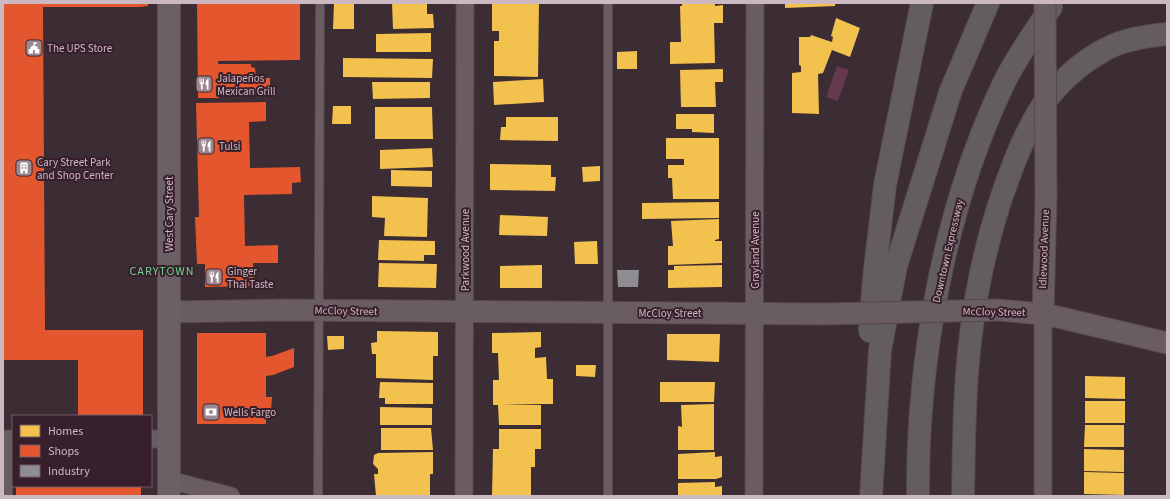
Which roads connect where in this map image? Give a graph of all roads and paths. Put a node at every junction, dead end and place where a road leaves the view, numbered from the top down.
1 (169, 3) edge
2 (320, 3) edge
3 (465, 3) edge
4 (608, 3) edge
5 (755, 3) edge
6 (922, 3) edge
7 (988, 3) edge
8 (1045, 3) edge
9 (1053, 3) edge
10 (1167, 34) edge
11 (320, 311) junction
12 (169, 312) junction
13 (465, 312) junction
14 (609, 313) junction
15 (755, 313) junction
16 (1043, 314) junction
17 (1167, 343) edge
18 (8, 439) edge
19 (160, 439) edge
20 (169, 488) edge
21 (8, 496) edge
22 (231, 496) edge
23 (318, 496) edge
24 (464, 496) edge
25 (608, 496) edge
26 (754, 496) edge
27 (867, 496) edge
28 (871, 496) edge
29 (918, 496) edge
30 (963, 496) edge
31 (1043, 496) edge

1 - 12 main road, West Cary Street
2 - 11 lane
3 - 13 street, Parkwood Avenue
4 - 14 lane
5 - 15 street, Grayland Avenue
6 - 27 highway
7 - 28 highway
8 - 16 street, Idlewood Avenue, bridge
9 - 29 highway, Downtown Expressway
10 - 30 highway
11 - 12 street, McCloy Street
11 - 13 street, McCloy Street
11 - 23 lane
12 - 19 main road, West Cary Street
13 - 14 street, McCloy Street
13 - 24 street, Parkwood Avenue
14 - 15 street, McCloy Street
14 - 25 lane
15 - 16 street, McCloy Street, bridge
15 - 26 street, Grayland Avenue
16 - 17 street, McCloy Street
16 - 31 street, Idlewood Avenue
18 - 21 lane
19 - 20 main road, West Cary Street
20 - 22 street

